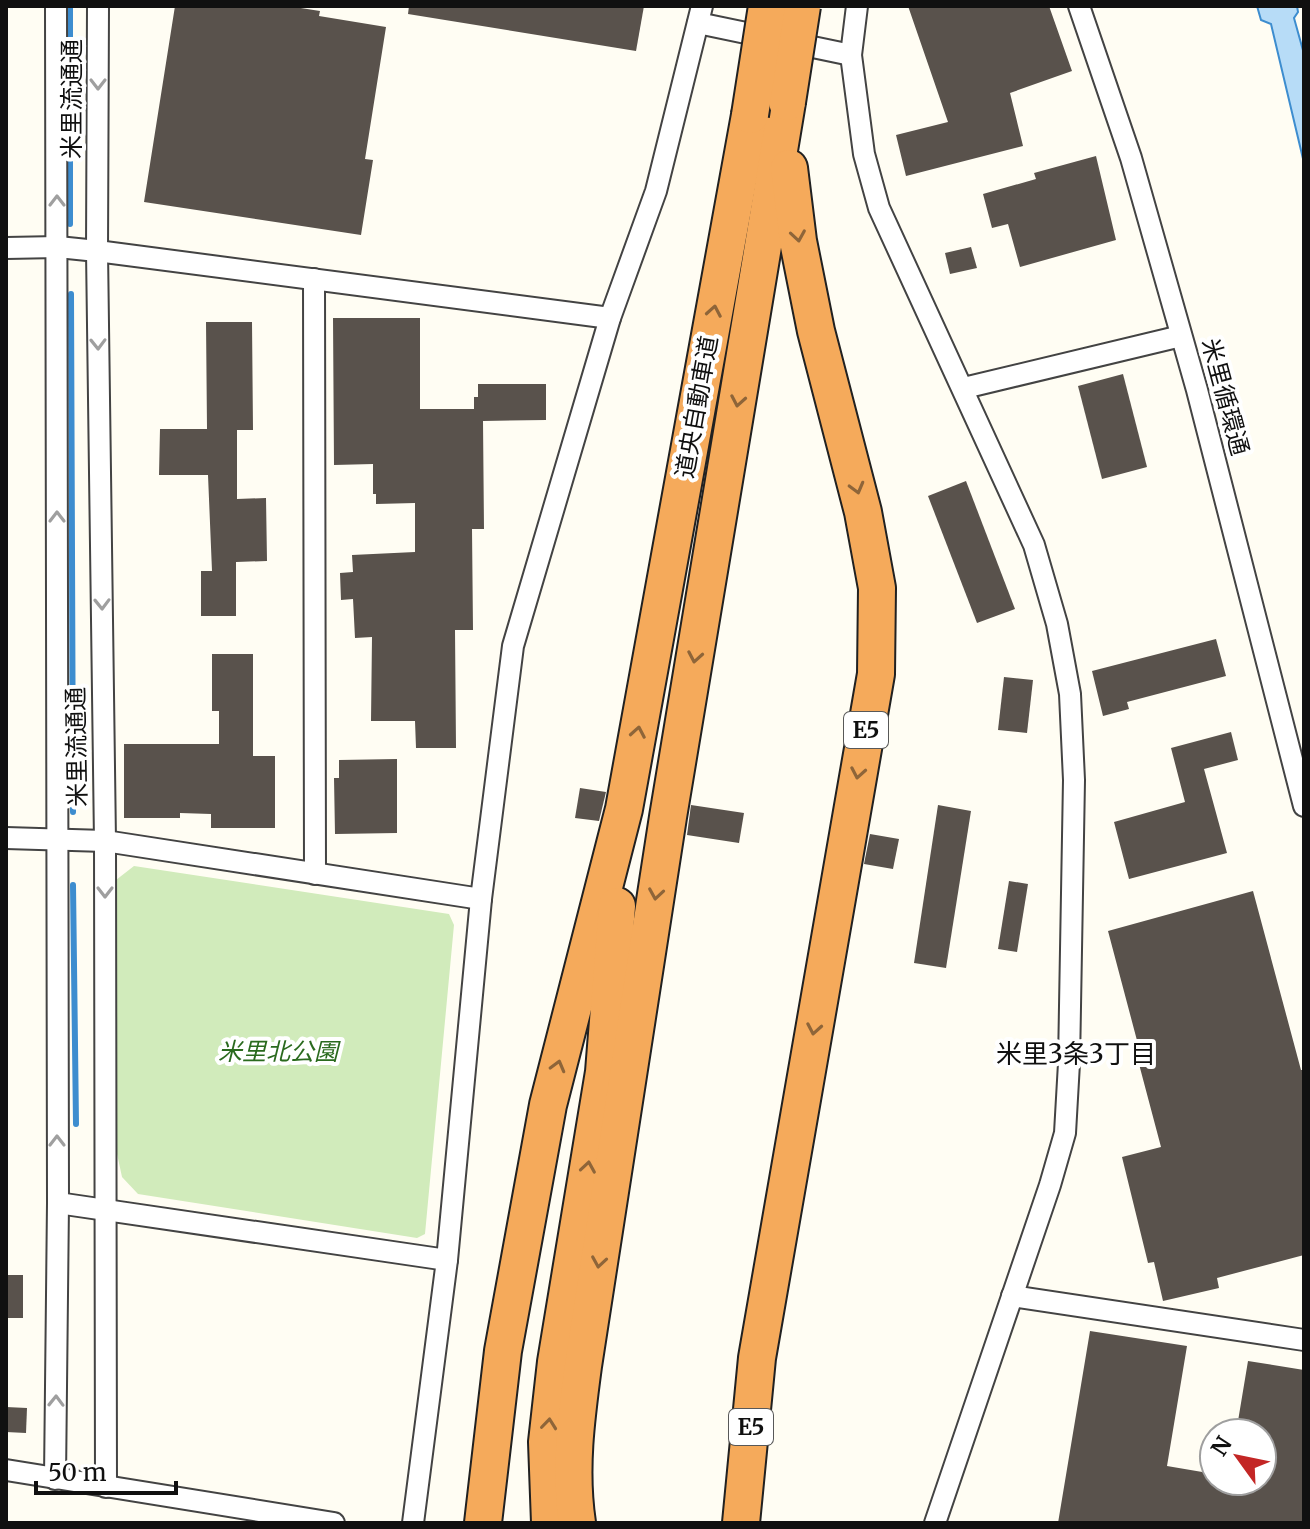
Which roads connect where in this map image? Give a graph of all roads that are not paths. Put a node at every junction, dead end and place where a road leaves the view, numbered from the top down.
1 (56, 6) edge
2 (98, 6) edge
3 (767, 6) edge
4 (802, 6) edge
5 (857, 6) edge
6 (1079, 6) edge
7 (700, 15) edge
8 (851, 55) junction
9 (786, 116) junction
10 (58, 247) junction
11 (6, 248) edge
12 (97, 251) junction
13 (314, 279) junction
14 (610, 318) junction
15 (1181, 336) junction
16 (964, 388) junction
17 (1304, 806) edge
18 (624, 809) junction
19 (6, 838) edge
20 (55, 838) junction
21 (105, 841) junction
22 (315, 874) junction
23 (481, 899) junction
24 (58, 1203) junction
25 (105, 1212) junction
26 (447, 1260) junction
27 (1012, 1296) junction
28 (1304, 1340) edge
29 (760, 1345) junction
30 (503, 1351) junction
31 (6, 1470) edge
32 (55, 1479) junction
33 (106, 1487) junction
34 (562, 1512) edge
35 (334, 1523) edge
36 (413, 1523) edge
37 (464, 1523) edge
38 (483, 1523) edge
39 (722, 1523) edge
40 (741, 1523) edge
41 (935, 1523) edge

10 -> 1 street, 米里流通通
2 -> 12 street, 米里流通通
18 -> 3 highway, 道央自動車道, bridge
4 - 9 highway, E5, bridge
5 - 8 street
6 - 15 street, 米里循環通
7 - 8 street
7 - 14 street
8 - 16 street
9 -> 29 highway, E5
9 -> 34 highway, E5
10 - 11 street
10 - 12 street
20 -> 10 street, 米里流通通
12 - 13 street
12 -> 21 street, 米里流通通
13 - 14 street
13 - 22 street
14 - 23 street
15 - 16 street
15 - 17 street, 米里循環通
16 - 27 street
30 -> 18 highway
34 -> 18 highway
19 - 20 street
20 - 21 street
24 -> 20 street, 米里流通通
21 - 22 street
21 -> 25 street, 米里流通通
22 - 23 street
23 - 26 street
24 - 25 street
32 -> 24 street, 米里流通通
25 - 26 street
25 - 33 street, 米里流通通
26 - 36 street
27 - 28 street
27 - 41 street
29 - 39 highway
29 - 40 highway, E5
30 - 37 highway
30 - 38 highway
31 - 32 street
32 - 33 street
33 - 35 street

